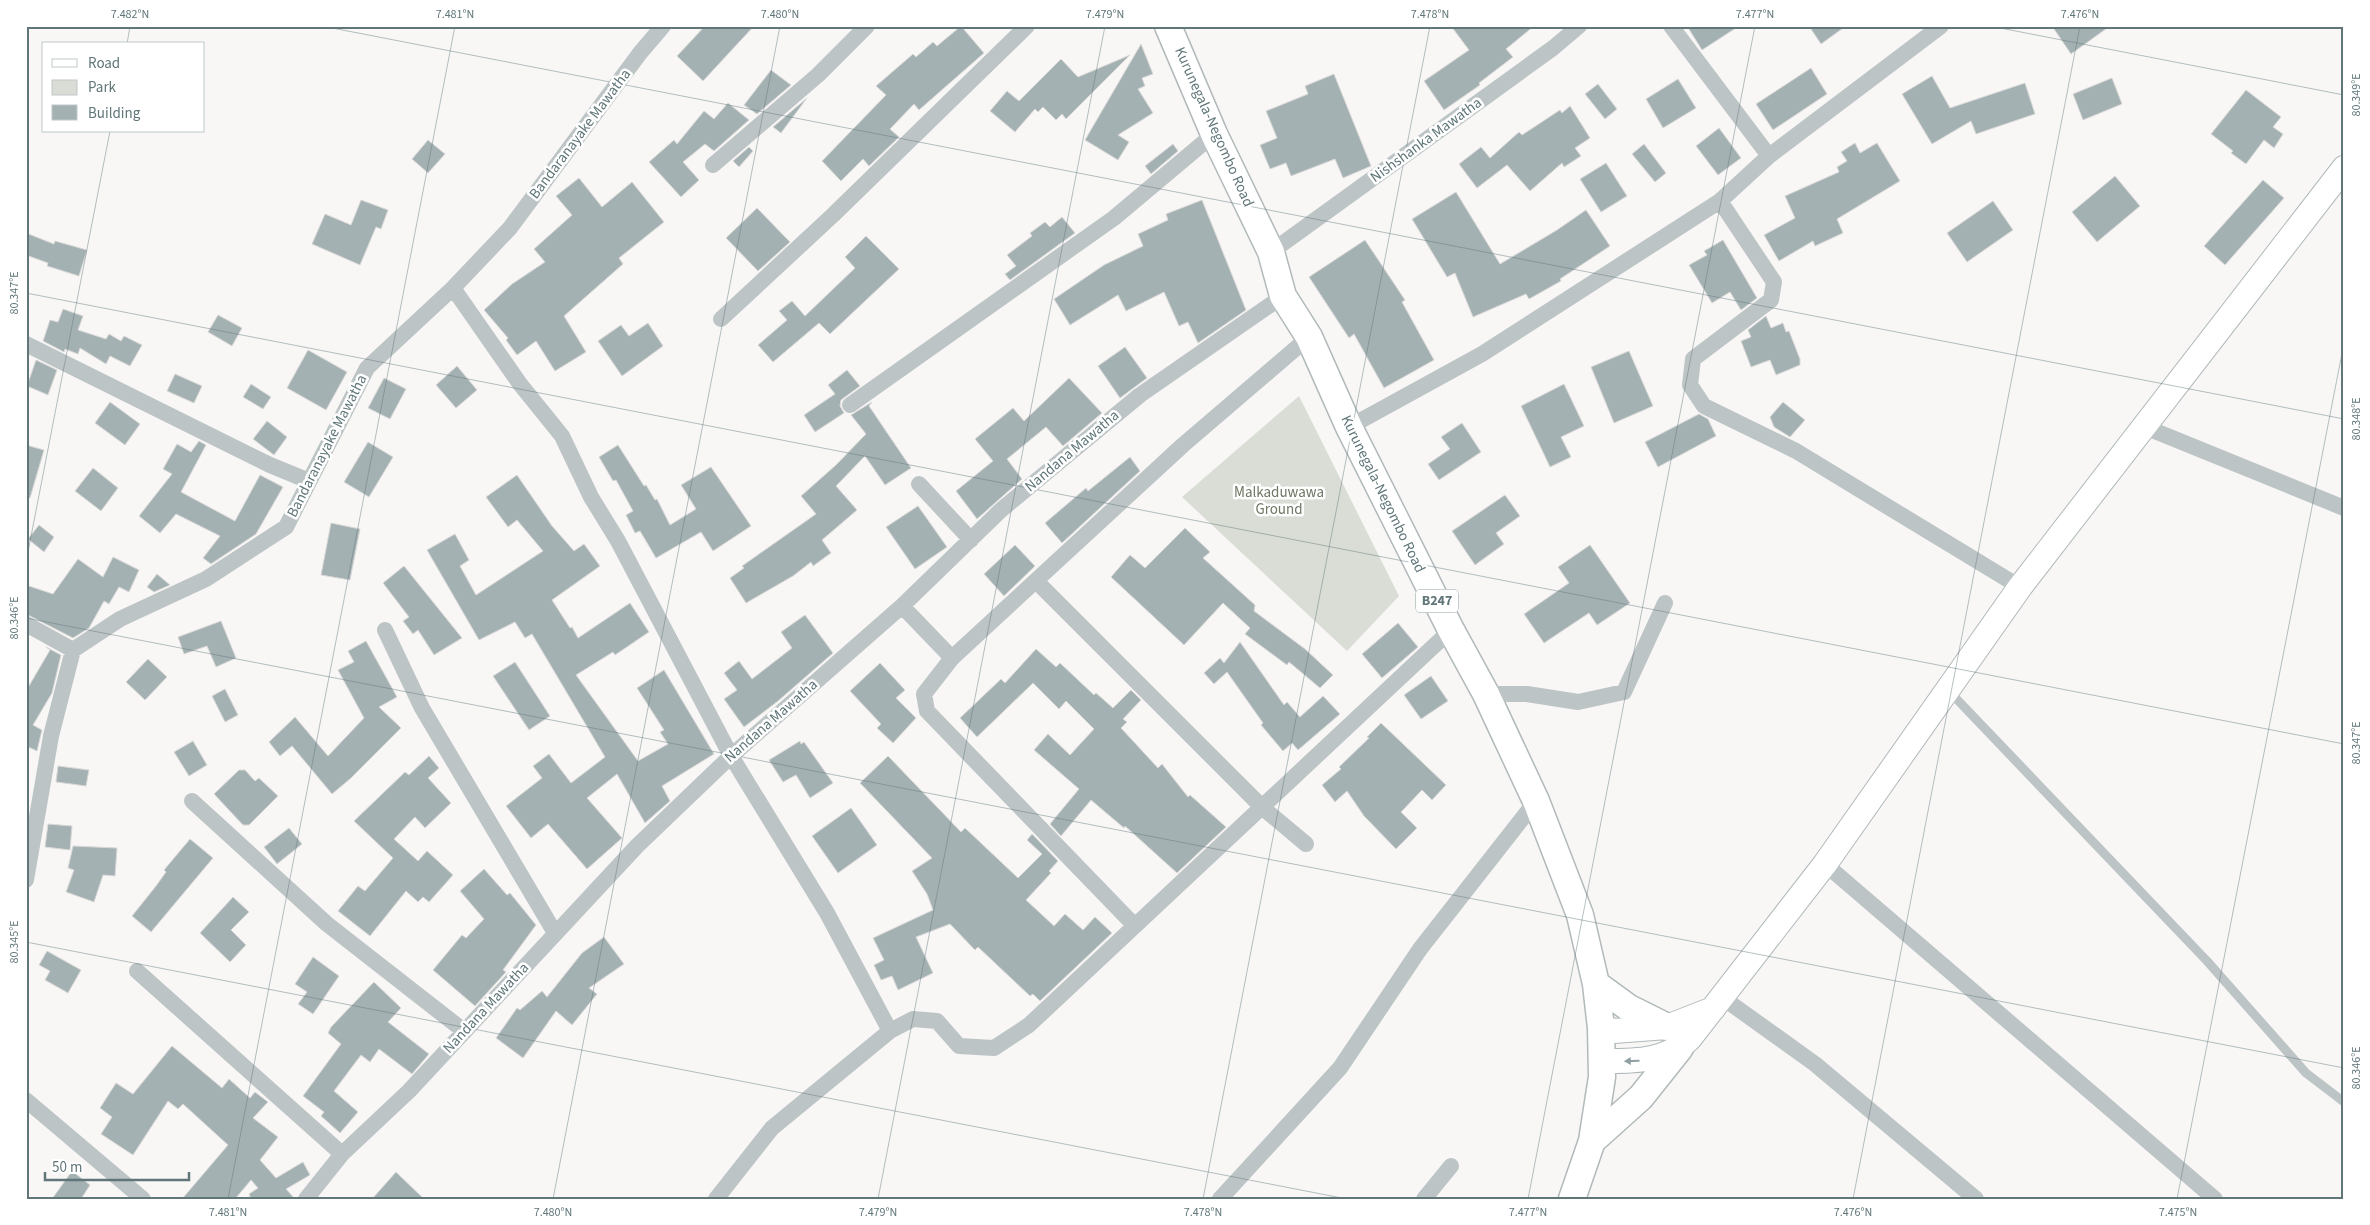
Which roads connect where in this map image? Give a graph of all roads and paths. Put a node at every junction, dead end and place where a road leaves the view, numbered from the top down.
1 (663, 26) edge
2 (867, 26) edge
3 (1027, 26) edge
4 (1168, 26) edge
5 (1578, 26) edge
6 (1671, 26) edge
7 (1942, 26) edge
8 (1214, 134) junction
9 (1769, 156) junction
10 (713, 165) dead end
11 (2344, 168) edge
12 (1720, 201) junction
13 (1271, 252) junction
14 (452, 288) junction
15 (1283, 296) junction
16 (721, 319) dead end
17 (1309, 337) junction
18 (26, 344) edge
19 (850, 405) dead end
20 (1349, 427) junction
21 (2145, 427) junction
22 (309, 481) junction
23 (919, 484) dead end
24 (2344, 508) edge
25 (971, 540) junction
26 (1037, 582) junction
27 (2020, 587) junction
28 (1666, 603) dead end
29 (902, 606) junction
30 (26, 624) edge
31 (386, 630) dead end
32 (1452, 630) junction
33 (72, 650) junction
34 (952, 658) junction
35 (1948, 690) junction
36 (1486, 694) junction
37 (731, 756) junction
38 (26, 794) edge
39 (192, 801) dead end
40 (1536, 801) junction
41 (40, 803) junction
42 (1263, 808) junction
43 (1306, 844) dead end
44 (1825, 864) junction
45 (26, 880) edge
46 (1135, 926) junction
47 (555, 933) junction
48 (137, 970) dead end
49 (1596, 984) junction
50 (1718, 1004) junction
51 (1601, 1028) junction
52 (464, 1031) junction
53 (890, 1031) junction
54 (1674, 1037) junction
55 (1602, 1061) junction
56 (26, 1100) edge
57 (2344, 1102) edge
58 (1592, 1141) junction
59 (342, 1154) junction
60 (1451, 1166) dead end
61 (143, 1199) edge
62 (306, 1199) edge
63 (716, 1199) edge
64 (1220, 1199) edge
65 (1424, 1199) edge
66 (1572, 1199) edge
67 (1976, 1199) edge
68 (2214, 1199) edge

1 - 14 street, Bandaranayake Mawatha
2 - 10 street
3 - 16 street
4 - 8 main road, Kurunegala-Negombo Road / B247
5 - 13 street, Nishshanka Mawatha
6 - 9 street
7 - 9 street
8 - 13 main road, Kurunegala-Negombo Road / B247
8 - 19 street
9 - 12 street
11 - 21 street
12 - 20 street
12 - 27 street
13 - 15 main road, Kurunegala-Negombo Road / B247
14 - 22 street, Bandaranayake Mawatha
14 - 37 street
15 - 17 main road, Kurunegala-Negombo Road / B247
15 - 25 street, Nandana Mawatha
17 - 20 main road, Kurunegala-Negombo Road / B247
17 - 26 street
18 - 22 street
20 - 32 main road, Kurunegala-Negombo Road / B247
21 - 24 street
21 - 27 street
22 - 33 street, Bandaranayake Mawatha
23 - 25 street
25 - 29 street, Nandana Mawatha
26 - 34 street
26 - 42 street
27 - 35 street
28 - 36 street
29 - 34 street
29 - 37 street, Nandana Mawatha
30 - 33 street
31 - 47 street
32 - 36 main road, Kurunegala-Negombo Road / B247
32 - 42 street
33 - 41 street
34 - 46 street
35 - 44 street
35 - 57 lane
36 - 40 main road, Kurunegala-Negombo Road / B247
37 - 47 street, Nandana Mawatha
37 - 53 street
38 - 41 street
39 - 52 street
40 - 49 main road, Kurunegala-Negombo Road / B247
40 - 64 street
41 - 45 street
42 - 43 street
42 - 46 street
44 - 50 street
44 - 68 street
46 - 53 street
47 - 52 street, Nandana Mawatha
48 - 59 street
49 - 51 main road, Kurunegala-Negombo Road / B247
49 - 54 main road
50 - 54 street
50 - 67 street
51 - 54 street
51 - 55 main road, Kurunegala-Negombo Road / B247
52 - 59 street, Nandana Mawatha
53 - 63 street
54 -> 55 street
54 - 58 main road
55 - 58 main road, Kurunegala-Negombo Road / B247
56 - 61 street
58 - 66 main road, Kurunegala-Negombo Road / B247
59 - 62 street, Nandana Mawatha
60 - 65 street

